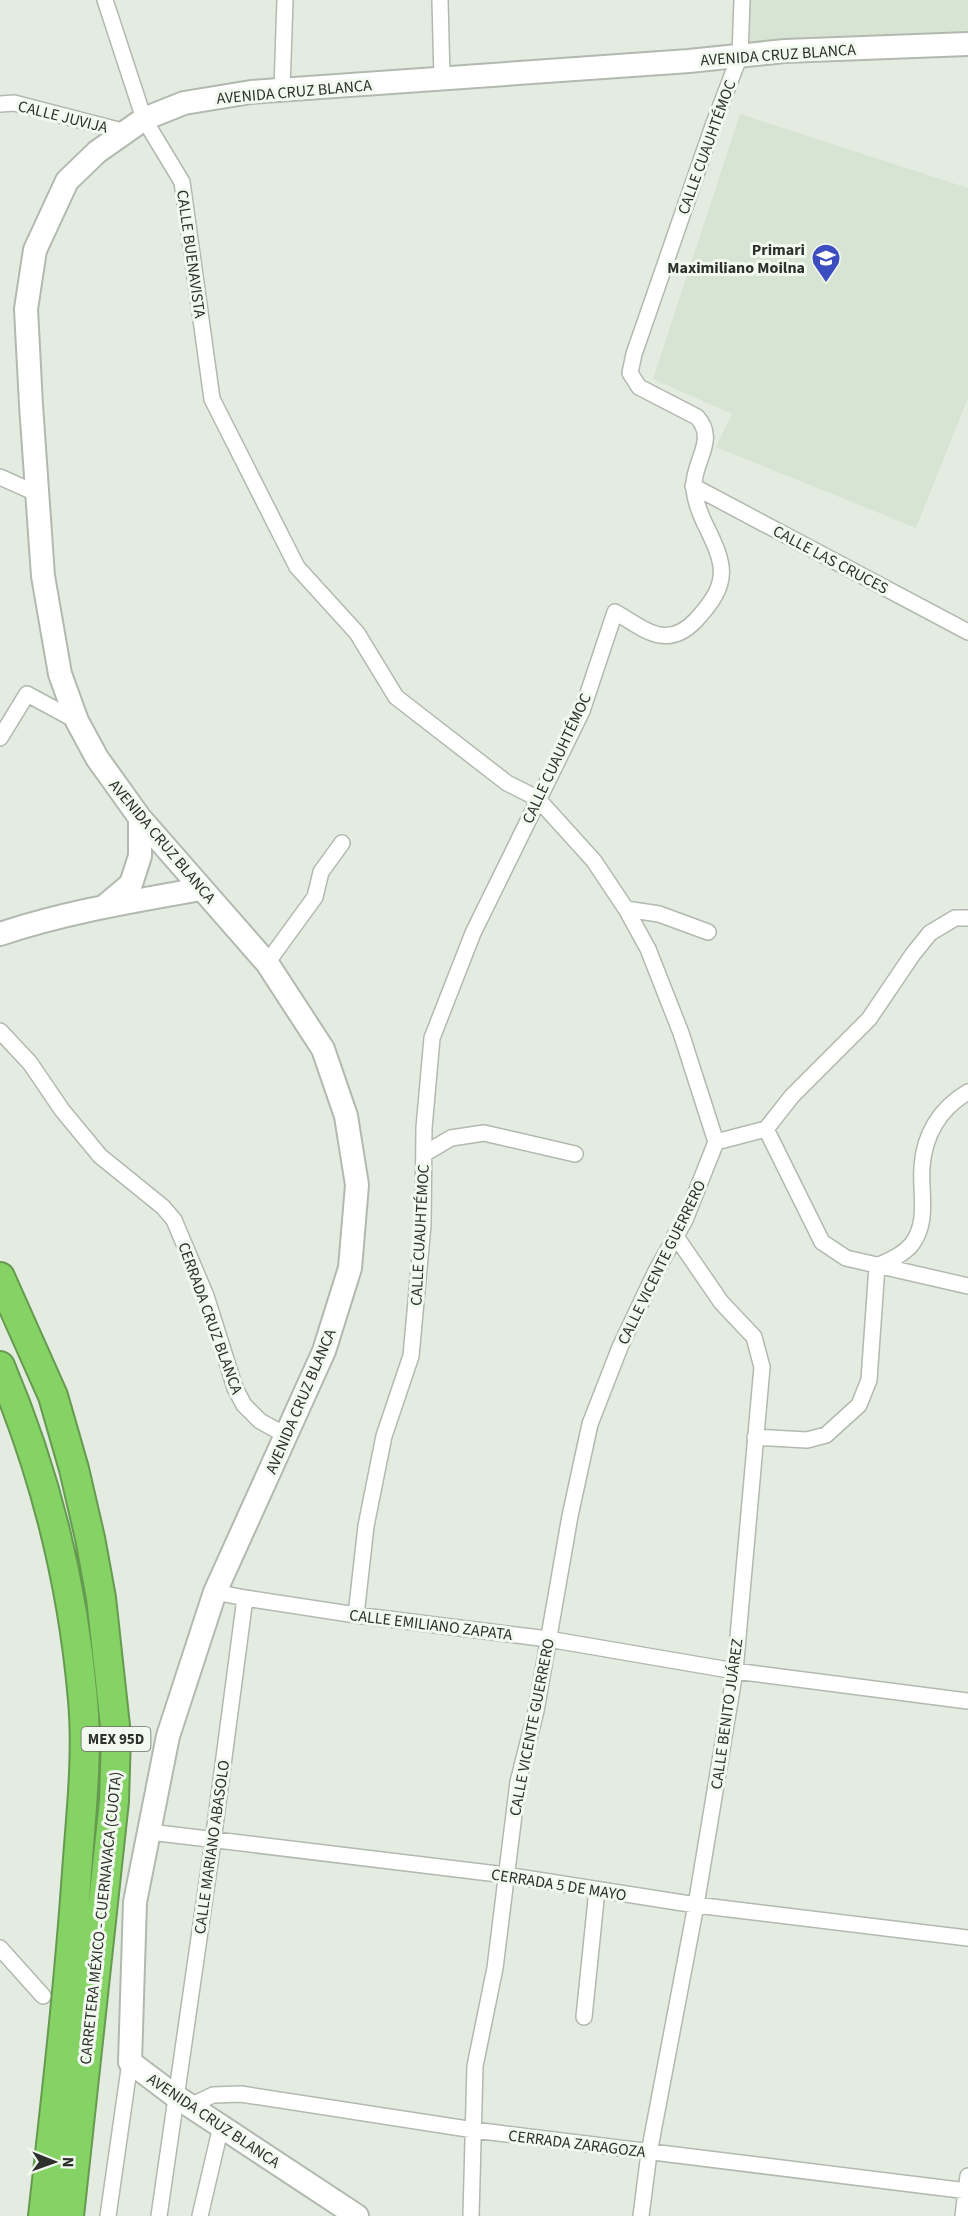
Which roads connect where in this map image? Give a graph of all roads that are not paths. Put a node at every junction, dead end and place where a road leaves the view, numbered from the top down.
1 (105, 0) edge
2 (285, 0) edge
3 (440, 0) edge
4 (742, 0) edge
5 (968, 44) edge
6 (740, 55) junction
7 (442, 78) junction
8 (282, 89) junction
9 (5, 101) edge
10 (135, 125) junction
11 (0, 477) edge
12 (693, 486) junction
13 (38, 494) junction
14 (968, 632) edge
15 (77, 721) junction
16 (0, 738) edge
17 (537, 798) junction
18 (140, 818) junction
19 (342, 843) dead end
20 (201, 889) junction
21 (104, 907) junction
22 (626, 909) junction
23 (968, 918) edge
24 (708, 932) dead end
25 (0, 934) edge
26 (267, 963) junction
27 (0, 1031) edge
28 (968, 1092) edge
29 (766, 1129) junction
30 (716, 1142) junction
31 (424, 1154) junction
32 (575, 1154) dead end
33 (675, 1235) junction
34 (877, 1266) junction
35 (0, 1277) edge
36 (968, 1286) edge
37 (0, 1366) edge
38 (287, 1436) junction
39 (755, 1437) junction
40 (215, 1592) junction
41 (245, 1598) junction
42 (356, 1615) junction
43 (548, 1640) junction
44 (735, 1671) junction
45 (968, 1701) edge
46 (150, 1832) junction
47 (213, 1841) junction
48 (506, 1875) junction
49 (597, 1890) junction
50 (696, 1905) junction
51 (968, 1938) edge
52 (0, 1948) edge
53 (43, 1996) dead end
54 (584, 2017) dead end
55 (130, 2062) junction
56 (182, 2101) junction
57 (221, 2126) junction
58 (474, 2130) junction
59 (649, 2153) junction
60 (967, 2186) edge
61 (43, 2216) edge
62 (69, 2216) edge
63 (108, 2216) edge
64 (159, 2216) edge
65 (200, 2216) edge
66 (357, 2216) edge
67 (471, 2216) edge
68 (641, 2216) edge
69 (963, 2216) edge

1 - 10 street, CALLE BUENAVISTA
2 - 8 street
3 - 7 street
4 - 6 street
5 - 6 main road, AVENIDA CRUZ BLANCA
6 - 7 main road, AVENIDA CRUZ BLANCA
6 - 12 street, CALLE CUAUHTÉMOC
7 - 8 main road, AVENIDA CRUZ BLANCA
8 - 10 main road, AVENIDA CRUZ BLANCA
9 - 10 street, CALLE JUVIJA
10 - 13 main road, AVENIDA CRUZ BLANCA
10 - 17 street, CALLE BUENAVISTA
11 - 13 street
12 - 14 street, CALLE LAS CRUCES
12 - 17 street, CALLE CUAUHTÉMOC
13 - 15 main road, AVENIDA CRUZ BLANCA
15 - 16 street
15 - 18 main road, AVENIDA CRUZ BLANCA
17 - 22 street
17 - 31 street, CALLE CUAUHTÉMOC
18 - 20 main road, AVENIDA CRUZ BLANCA
18 - 21 main road
19 - 26 street
20 - 21 main road
20 - 26 main road, AVENIDA CRUZ BLANCA
21 - 25 main road
22 - 24 street
22 - 30 street
23 - 29 street
26 - 38 main road, AVENIDA CRUZ BLANCA
27 - 38 street, CERRADA CRUZ BLANCA
28 - 34 street
29 - 30 street
29 - 34 street
30 - 33 street, CALLE VICENTE GUERRERO
31 - 32 street
31 - 42 street, CALLE CUAUHTÉMOC
33 - 39 street, CALLE BENITO JUÁREZ
33 - 43 street, CALLE VICENTE GUERRERO
34 - 36 street
34 - 39 street
35 - 62 highway, CARRETERA MÉXICO - CUERNAVACA (CUOTA) / MEX 95D
37 - 61 highway, CARRETERA MÉXICO - CUERNAVACA (CUOTA) / MEX 95D
38 - 40 main road, AVENIDA CRUZ BLANCA
39 - 44 street, CALLE BENITO JUÁREZ
40 - 41 street, CALLE EMILIANO ZAPATA
40 - 46 main road, AVENIDA CRUZ BLANCA
41 - 42 street, CALLE EMILIANO ZAPATA
41 - 47 street, CALLE MARIANO ABASOLO
42 - 43 street, CALLE EMILIANO ZAPATA
43 - 44 street, CALLE EMILIANO ZAPATA
43 - 48 street, CALLE VICENTE GUERRERO
44 - 45 street, CALLE EMILIANO ZAPATA
44 - 50 street, CALLE BENITO JUÁREZ
46 - 47 street, CERRADA 5 DE MAYO
46 - 55 main road, AVENIDA CRUZ BLANCA
47 - 48 street, CERRADA 5 DE MAYO
47 - 56 street, CALLE MARIANO ABASOLO
48 - 49 street, CERRADA 5 DE MAYO
48 - 58 street, CALLE VICENTE GUERRERO
49 - 50 street, CERRADA 5 DE MAYO
49 - 54 street
50 - 51 street, CERRADA 5 DE MAYO
50 - 59 street, CALLE BENITO JUÁREZ
52 - 53 street
55 - 56 main road, AVENIDA CRUZ BLANCA
55 - 63 street
56 - 57 main road, AVENIDA CRUZ BLANCA
56 - 58 street, CERRADA ZARAGOZA
56 - 64 street, CALLE MARIANO ABASOLO
57 - 65 street
57 - 66 main road, AVENIDA CRUZ BLANCA
58 - 59 street, CERRADA ZARAGOZA
58 - 67 street, CALLE VICENTE GUERRERO
59 - 60 street, CERRADA ZARAGOZA
59 - 68 street, CALLE BENITO JUÁREZ
60 - 69 street

